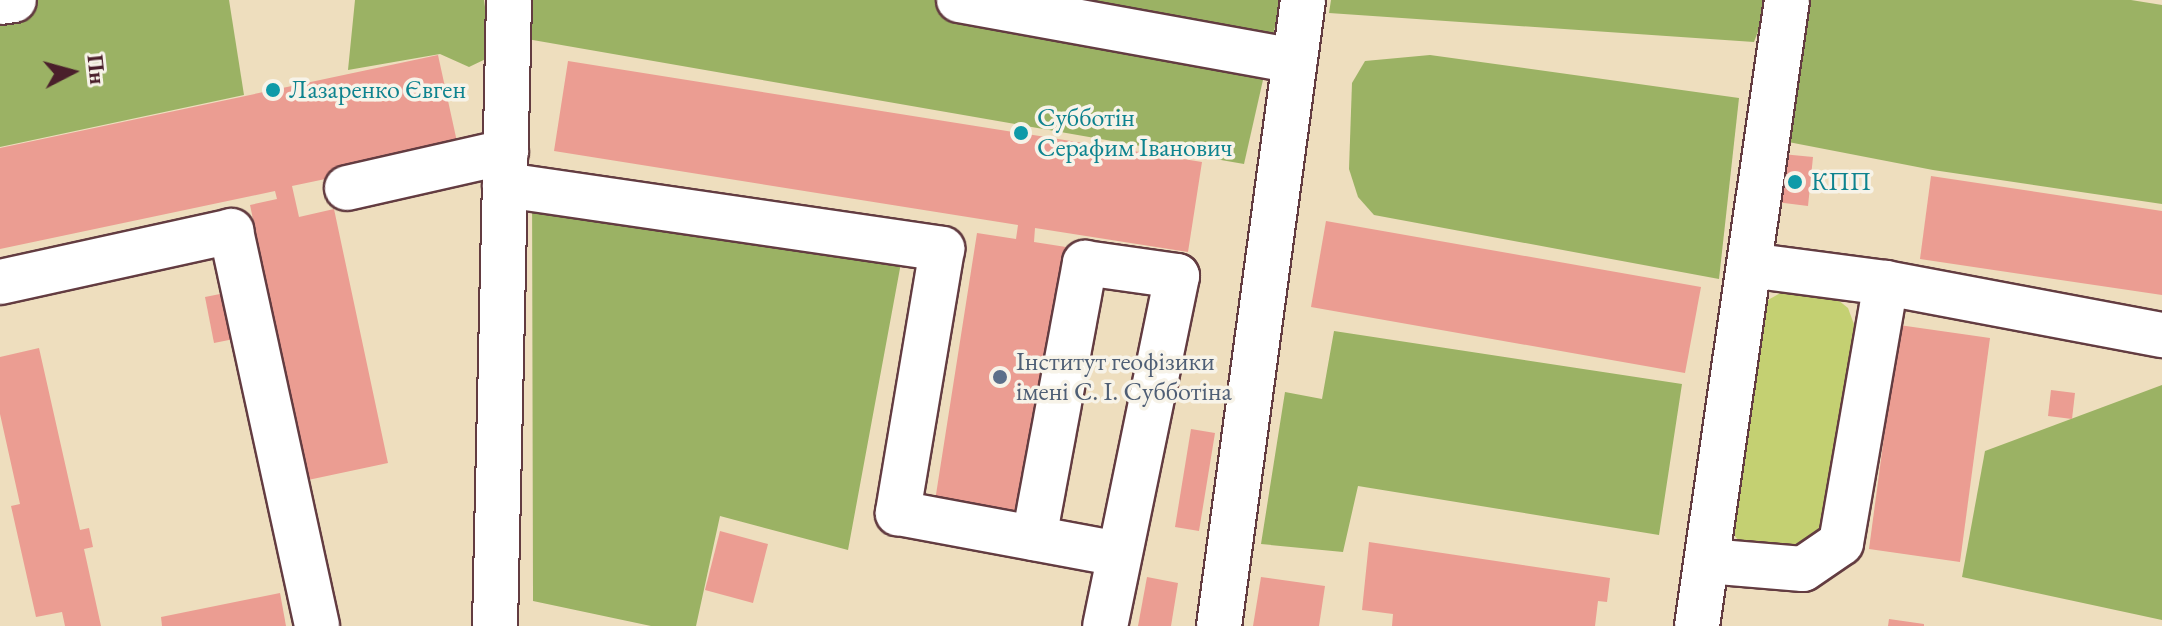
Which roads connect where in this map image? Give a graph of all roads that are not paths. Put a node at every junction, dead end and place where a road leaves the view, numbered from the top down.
1 (14, 0) edge
2 (509, 0) edge
3 (959, 0) edge
4 (1303, 0) edge
5 (1787, 0) edge
6 (0, 2) edge
7 (1295, 61) junction
8 (505, 168) junction
9 (347, 188) dead end
10 (1749, 265) junction
11 (0, 282) edge
12 (1886, 283) junction
13 (2162, 335) edge
14 (1034, 538) junction
15 (1119, 554) junction
16 (1707, 561) junction
17 (317, 626) edge
18 (495, 626) edge
19 (1105, 626) edge
20 (1219, 626) edge
21 (1697, 626) edge

1 - 6 lane
2 - 8 lane
3 - 7 lane
4 - 7 lane
5 - 10 lane
7 - 20 lane
8 - 9 lane
8 - 14 lane
8 - 18 lane
10 - 12 lane
10 - 16 lane
11 - 17 lane
12 - 13 lane
12 - 16 lane
14 - 15 lane
14 - 15 lane
15 - 19 lane
16 - 21 lane

